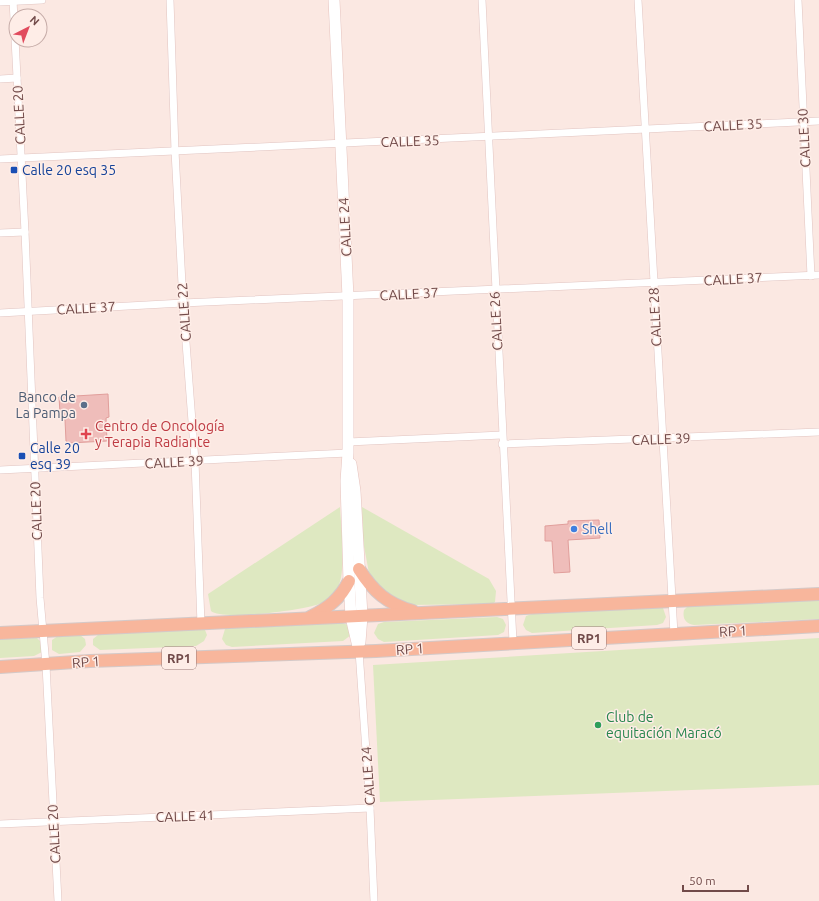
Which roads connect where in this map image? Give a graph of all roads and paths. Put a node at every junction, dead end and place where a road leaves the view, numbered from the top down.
1 (42, 0) edge
2 (170, 0) edge
3 (334, 0) edge
4 (482, 0) edge
5 (638, 0) edge
6 (798, 0) edge
7 (13, 1) edge
8 (0, 2) edge
9 (17, 78) junction
10 (0, 79) edge
11 (819, 121) edge
12 (803, 122) junction
13 (646, 129) junction
14 (487, 138) junction
15 (341, 144) junction
16 (176, 151) junction
17 (21, 158) junction
18 (0, 159) edge
19 (25, 232) junction
20 (0, 234) edge
21 (815, 275) edge
22 (654, 283) junction
23 (495, 289) junction
24 (348, 297) junction
25 (184, 303) junction
26 (27, 311) junction
27 (0, 313) edge
28 (819, 432) edge
29 (502, 435) junction
30 (662, 439) junction
31 (348, 442) junction
32 (502, 444) junction
33 (348, 453) junction
34 (195, 461) junction
35 (35, 468) junction
36 (0, 470) edge
37 (359, 569) junction
38 (350, 581) junction
39 (819, 594) edge
40 (672, 601) junction
41 (511, 610) junction
42 (424, 613) junction
43 (357, 616) junction
44 (306, 619) junction
45 (201, 624) junction
46 (819, 626) edge
47 (44, 631) junction
48 (0, 633) edge
49 (674, 634) junction
50 (513, 642) junction
51 (358, 651) junction
52 (46, 665) junction
53 (0, 667) edge
54 (370, 808) junction
55 (53, 821) junction
56 (0, 824) edge
57 (58, 901) edge
58 (374, 901) edge

1 - 7 street
2 - 16 street, CALLE 22
3 - 15 street, CALLE 24
4 - 14 street, CALLE 26
5 - 13 street, CALLE 28
6 - 12 street, CALLE 30
7 - 8 street
7 - 9 street, CALLE 20
9 - 10 street
9 - 17 street, CALLE 20
11 - 12 street, CALLE 35
12 - 13 street, CALLE 35
12 - 21 street, CALLE 30
13 - 14 street, CALLE 35
13 - 22 street, CALLE 28
14 - 15 street, CALLE 35
14 - 23 street, CALLE 26
15 - 16 street, CALLE 35
15 - 24 street, CALLE 24
16 - 17 street, CALLE 35
16 - 25 street, CALLE 22
17 - 18 street, CALLE 35
17 - 19 street, CALLE 20
19 - 20 street
19 - 26 street, CALLE 20
21 - 22 street, CALLE 37
22 - 23 street, CALLE 37
22 - 30 street, CALLE 28
23 - 24 street, CALLE 37
23 - 29 street, CALLE 26
24 - 25 street, CALLE 37
24 - 31 street, CALLE 24
25 - 26 street, CALLE 37
25 - 34 street, CALLE 22
26 - 27 street, CALLE 37
26 - 35 street, CALLE 20
28 - 30 street, CALLE 39
29 - 31 street
29 - 32 street, CALLE 26
30 - 32 street, CALLE 39
30 - 40 street, CALLE 28
31 - 33 street, CALLE 24
32 - 41 street, CALLE 26
33 - 34 street, CALLE 39
33 - 37 street, CALLE 24
33 - 38 street, CALLE 24
34 - 35 street, CALLE 39
34 - 45 street, CALLE 22
35 - 36 street, CALLE 39
35 - 47 street, CALLE 20
37 - 42 main road
37 - 43 street, CALLE 24
38 - 43 street, CALLE 24
38 - 44 main road
39 - 40 main road, RP1
40 - 41 main road, RP1
40 - 49 street, CALLE 28
41 - 42 main road, RP1
41 - 50 street, CALLE 26
42 - 43 main road, RP1
43 - 44 main road, RP1
43 - 51 street, CALLE 24
44 - 45 main road, RP1
45 - 47 main road, RP1
46 - 49 main road, RP 1 / RP1
47 - 48 main road, RP1
47 - 52 street, CALLE 20
49 - 50 main road, RP 1 / RP1
50 - 51 main road, RP 1 / RP1
51 - 52 main road, RP 1 / RP1
51 - 54 street, CALLE 24
52 - 53 main road, RP 1 / RP1
52 - 55 street, CALLE 20
54 - 55 street, CALLE 41
54 - 58 street, CALLE 24
55 - 56 street, CALLE 41
55 - 57 street, CALLE 20

